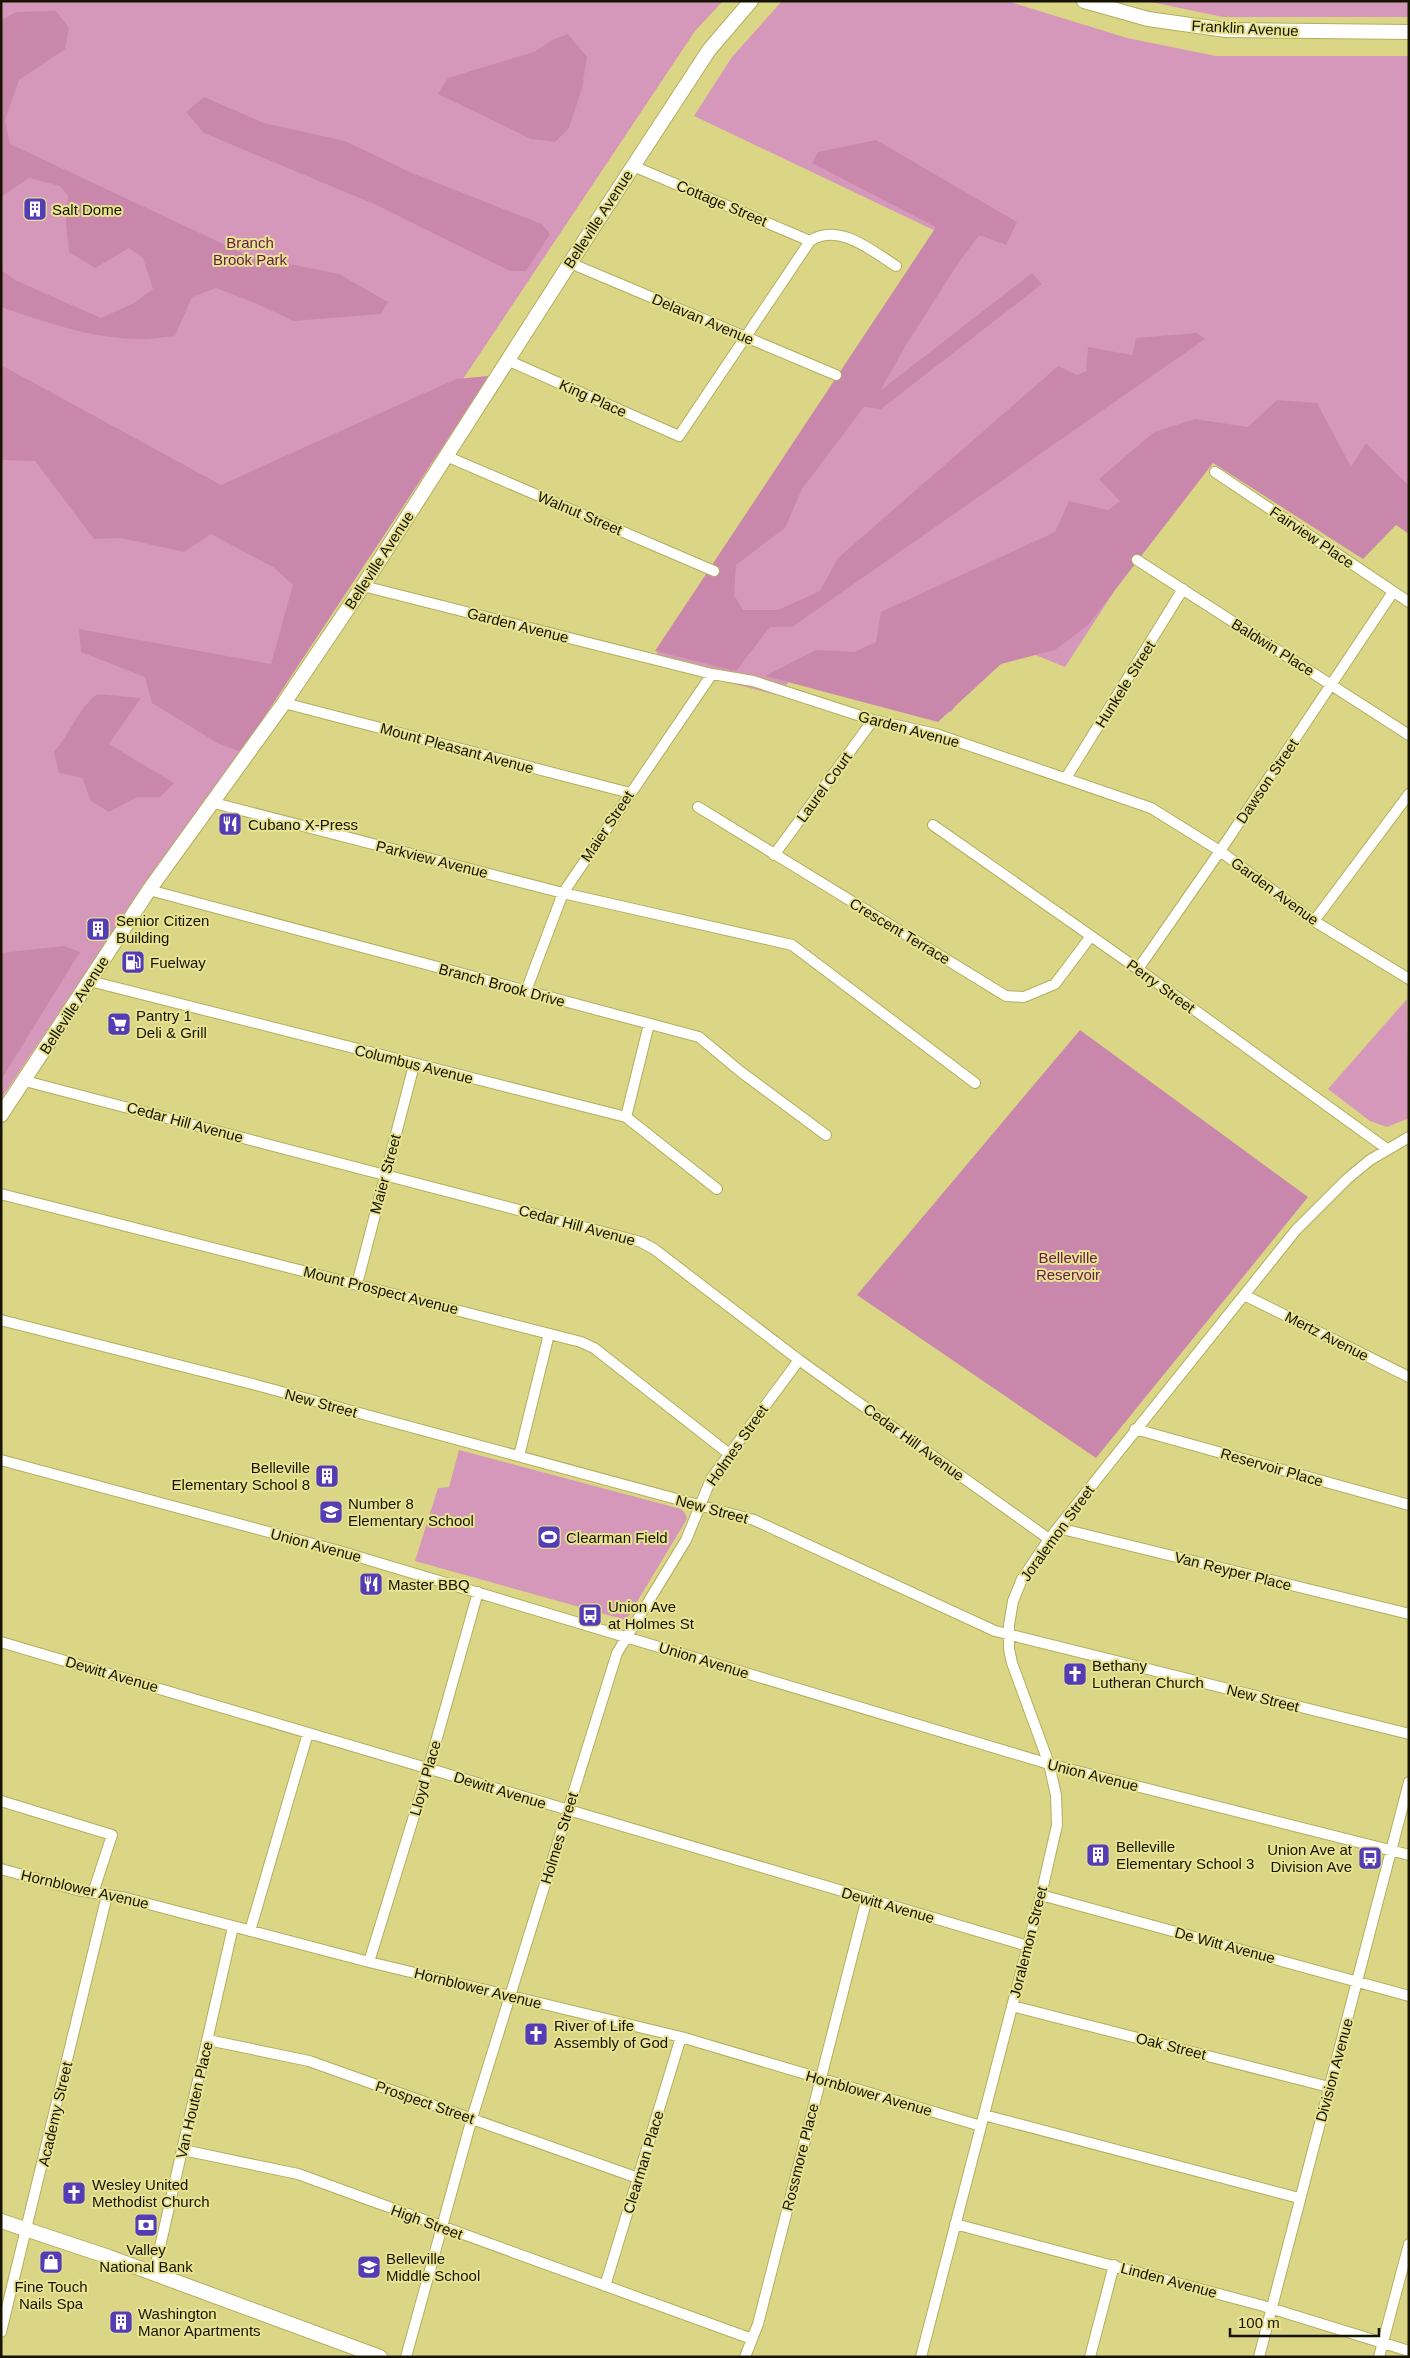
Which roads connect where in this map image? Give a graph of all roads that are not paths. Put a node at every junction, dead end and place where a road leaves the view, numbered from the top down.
1 (751, 1) edge
2 (1084, 1) edge
3 (1409, 32) edge
4 (633, 166) junction
5 (810, 241) junction
6 (570, 262) junction
7 (896, 266) dead end
8 (746, 338) junction
9 (507, 360) junction
10 (836, 375) dead end
11 (446, 456) junction
12 (1215, 472) dead end
13 (1137, 560) dead end
14 (714, 571) dead end
15 (363, 586) junction
16 (1183, 589) junction
17 (1394, 592) junction
18 (1409, 602) edge
19 (712, 674) junction
20 (1332, 684) junction
21 (284, 703) junction
22 (873, 720) junction
23 (1409, 735) edge
24 (1066, 778) junction
25 (630, 794) junction
26 (1409, 794) edge
27 (214, 802) junction
28 (698, 807) dead end
29 (933, 825) dead end
30 (1220, 851) junction
31 (774, 854) junction
32 (149, 890) junction
33 (563, 893) junction
34 (1314, 921) junction
35 (1091, 936) junction
36 (1138, 969) junction
37 (1409, 979) edge
38 (90, 981) junction
39 (526, 991) junction
40 (649, 1024) junction
41 (414, 1064) junction
42 (25, 1081) junction
43 (975, 1083) dead end
44 (1, 1115) edge
45 (626, 1117) junction
46 (826, 1135) dead end
47 (1409, 1137) edge
48 (1387, 1149) junction
49 (385, 1174) junction
50 (717, 1189) dead end
51 (1, 1194) edge
52 (357, 1284) junction
53 (1244, 1295) junction
54 (1, 1320) edge
55 (549, 1334) junction
56 (799, 1360) junction
57 (1409, 1377) edge
58 (1135, 1429) junction
59 (728, 1454) junction
60 (518, 1456) junction
61 (1, 1460) edge
62 (699, 1505) junction
63 (1409, 1505) edge
64 (1058, 1528) junction
65 (1049, 1539) junction
66 (478, 1592) junction
67 (1409, 1614) edge
68 (1008, 1635) junction
69 (627, 1637) junction
70 (1, 1642) edge
71 (308, 1733) junction
72 (1409, 1734) edge
73 (1048, 1764) junction
74 (428, 1768) junction
75 (1409, 1782) edge
76 (1, 1801) edge
77 (567, 1810) junction
78 (1392, 1850) junction
79 (1409, 1855) edge
80 (1, 1869) edge
81 (93, 1893) junction
82 (107, 1895) junction
83 (1041, 1895) junction
84 (867, 1898) junction
85 (233, 1927) junction
86 (250, 1931) junction
87 (1028, 1946) junction
88 (370, 1962) junction
89 (1358, 1981) junction
90 (509, 1996) junction
91 (1409, 1996) edge
92 (1012, 2006) junction
93 (681, 2037) junction
94 (208, 2040) junction
95 (820, 2079) junction
96 (1329, 2087) junction
97 (984, 2115) junction
98 (472, 2118) junction
99 (981, 2126) junction
100 (183, 2150) junction
101 (638, 2178) junction
102 (1299, 2198) junction
103 (1, 2221) edge
104 (955, 2224) junction
105 (442, 2227) junction
106 (26, 2229) junction
107 (1409, 2244) edge
108 (1114, 2265) junction
109 (154, 2273) junction
110 (605, 2286) junction
111 (1271, 2308) junction
112 (1, 2332) edge
113 (752, 2339) junction
114 (1383, 2342) junction
115 (1409, 2350) edge
116 (380, 2357) edge
117 (406, 2357) edge
118 (745, 2357) edge
119 (921, 2357) edge
120 (1090, 2357) edge
121 (1258, 2357) edge
122 (1379, 2357) edge

1 - 4 main road, Belleville Avenue
2 - 3 main road, Franklin Avenue
4 - 5 street, Cottage Street
4 - 6 main road, Belleville Avenue
5 - 7 street
5 - 8 street
6 - 8 street, Delavan Avenue
6 - 9 main road, Belleville Avenue
8 - 9 street, King Place
8 - 10 street, Delavan Avenue
9 - 11 main road, Belleville Avenue
11 - 14 street, Walnut Street
11 - 15 main road, Belleville Avenue
12 - 17 street, Fairview Place
13 - 16 street, Baldwin Place
15 - 19 street, Garden Avenue
15 - 21 main road, Belleville Avenue
16 - 20 street, Baldwin Place
16 - 24 street, Hunkele Street
17 - 18 street, Fairview Place
17 - 20 street, Dawson Street
19 - 22 street, Garden Avenue
19 - 25 street, Maier Street
20 - 23 street, Baldwin Place
20 - 30 street, Dawson Street
21 - 25 street, Mount Pleasant Avenue
21 - 27 main road, Belleville Avenue
22 - 24 street, Garden Avenue
22 - 31 street, Laurel Court
24 - 30 street, Garden Avenue
25 - 33 street, Maier Street
26 - 34 street
27 - 32 main road, Belleville Avenue
27 - 33 street, Parkview Avenue
28 - 31 street, Crescent Terrace
29 - 35 street, Perry Street
30 - 34 street, Garden Avenue
30 - 36 street, Dawson Street
31 - 35 street, Crescent Terrace
32 - 38 main road, Belleville Avenue
32 - 39 street, Branch Brook Drive
33 - 39 street, Maier Street
33 - 43 street, Parkview Avenue
34 - 37 street, Garden Avenue
35 - 36 street, Perry Street
36 - 48 street, Perry Street
38 - 41 street, Columbus Avenue
38 - 42 main road, Belleville Avenue
39 - 40 street, Branch Brook Drive
40 - 45 street
40 - 46 street, Branch Brook Drive
41 - 45 street, Columbus Avenue
41 - 49 street, Maier Street
42 - 44 main road, Belleville Avenue
42 - 49 street, Cedar Hill Avenue
45 - 50 street, Columbus Avenue
47 - 48 street, Joralemon Street
48 - 53 street, Joralemon Street
49 - 52 street, Maier Street
49 - 56 street, Cedar Hill Avenue
51 - 52 street, Mount Prospect Avenue
52 - 55 street, Mount Prospect Avenue
53 - 57 street, Mertz Avenue
53 - 58 street, Joralemon Street
54 - 60 street, New Street
55 - 59 street, Mount Prospect Avenue
55 - 60 street
56 - 59 street, Holmes Street
56 - 65 street, Cedar Hill Avenue
58 - 63 street, Reservoir Place
58 - 64 street, Joralemon Street
59 - 62 street, Holmes Street
60 - 62 street, New Street
61 - 66 street, Union Avenue
62 - 68 street, New Street
62 - 69 street, Holmes Street
64 - 65 street, Joralemon Street
64 - 67 street, Van Reyper Place
65 - 68 street, Joralemon Street
66 - 69 street, Union Avenue
66 - 74 street, Lloyd Place
68 - 72 street, New Street
68 - 73 street, Joralemon Street
69 - 73 street, Union Avenue
69 - 77 street, Holmes Street
70 - 71 street, Dewitt Avenue
71 - 74 street, Dewitt Avenue
71 - 86 street
73 - 78 street, Union Avenue
73 - 83 street, Joralemon Street
74 - 77 street, Dewitt Avenue
74 - 88 street, Lloyd Place
75 - 78 street, Division Avenue
76 - 81 street
77 - 84 street, Dewitt Avenue
77 - 90 street, Holmes Street
78 - 79 street, Union Avenue
78 - 89 street, Division Avenue
80 - 81 street, Hornblower Avenue
81 - 82 street, Hornblower Avenue
82 - 85 street, Hornblower Avenue
82 - 106 street, Academy Street
83 - 87 street, Joralemon Street
83 - 89 street, De Witt Avenue
84 - 87 street, Dewitt Avenue
84 - 95 street, Rossmore Place
85 - 86 street, Hornblower Avenue
85 - 94 street, Van Houten Place
86 - 88 street, Hornblower Avenue
87 - 92 street, Joralemon Street
88 - 90 street, Hornblower Avenue
89 - 91 street, De Witt Avenue
89 - 96 street, Division Avenue
90 - 93 street, Hornblower Avenue
90 - 98 street, Holmes Street
92 - 96 street, Oak Street
92 - 97 street, Joralemon Street
93 - 95 street, Hornblower Avenue
93 - 101 street, Clearman Place
94 - 98 street, Prospect Street
94 - 100 street, Van Houten Place
95 - 99 street, Hornblower Avenue
95 - 113 street, Rossmore Place
96 - 102 street, Division Avenue
97 - 99 street, Joralemon Street
97 - 102 street
98 - 101 street, Prospect Street
98 - 105 street, Holmes Street
99 - 104 street, Joralemon Street
100 - 105 street, High Street
100 - 109 street, Van Houten Place
101 - 110 street, Clearman Place
102 - 111 street, Division Avenue
103 - 106 main road
104 - 108 street, Linden Avenue
104 - 119 street, Joralemon Street
105 - 110 street, High Street
105 - 117 street, Holmes Street
106 - 109 main road
106 - 112 street, Academy Street
107 - 114 street
108 - 111 street, Linden Avenue
108 - 120 street
109 - 116 main road
110 - 113 street, High Street
111 - 114 street, Linden Avenue
111 - 121 street, Division Avenue
113 - 118 street, Rossmore Place
114 - 115 street, Linden Avenue
114 - 122 street

